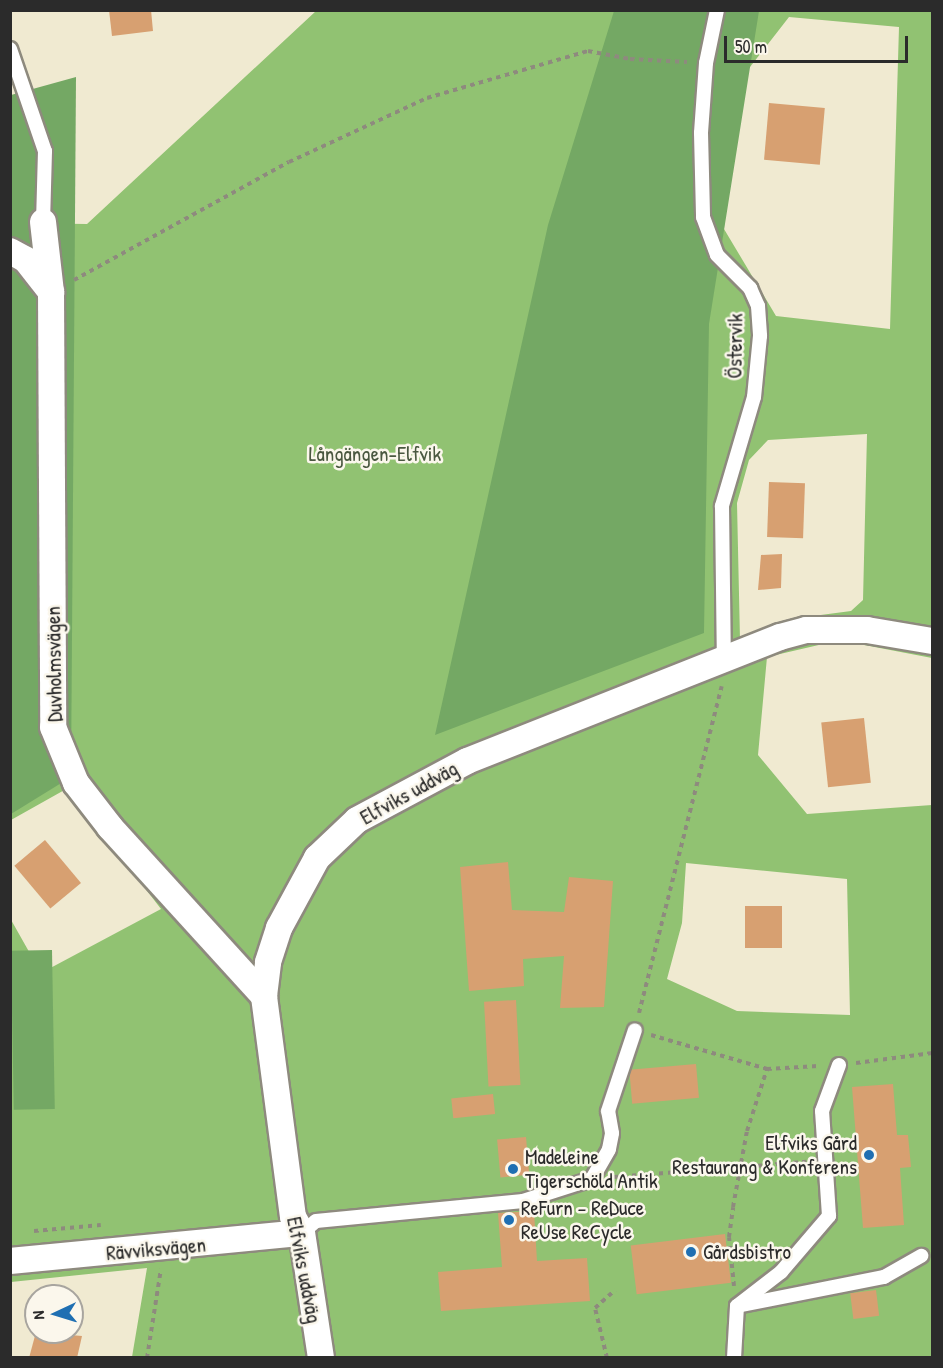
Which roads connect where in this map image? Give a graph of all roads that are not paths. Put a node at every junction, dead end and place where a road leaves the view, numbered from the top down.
1 (717, 10) edge
2 (10, 49) edge
3 (43, 222) joint
4 (10, 251) edge
5 (51, 292) junction
6 (933, 641) edge
7 (724, 661) junction
8 (264, 996) junction
9 (635, 1030) road end
10 (839, 1065) road end
11 (302, 1233) junction
12 (921, 1256) dead end
13 (10, 1261) edge
14 (737, 1306) junction
15 (321, 1358) edge
16 (734, 1358) edge

1 - 7 lane, Östervik
2 - 3 lane
3 - 5 street, Duvholmsvägen
4 - 5 street
5 - 8 street, Duvholmsvägen
6 - 7 street, Elfviks uddväg
7 - 8 street, Elfviks uddväg
8 - 11 street, Elfviks uddväg
9 - 11 lane
10 - 14 lane
11 - 13 street, Rävviksvägen
11 - 15 street, Elfviks uddväg
12 - 14 lane
14 - 16 lane

